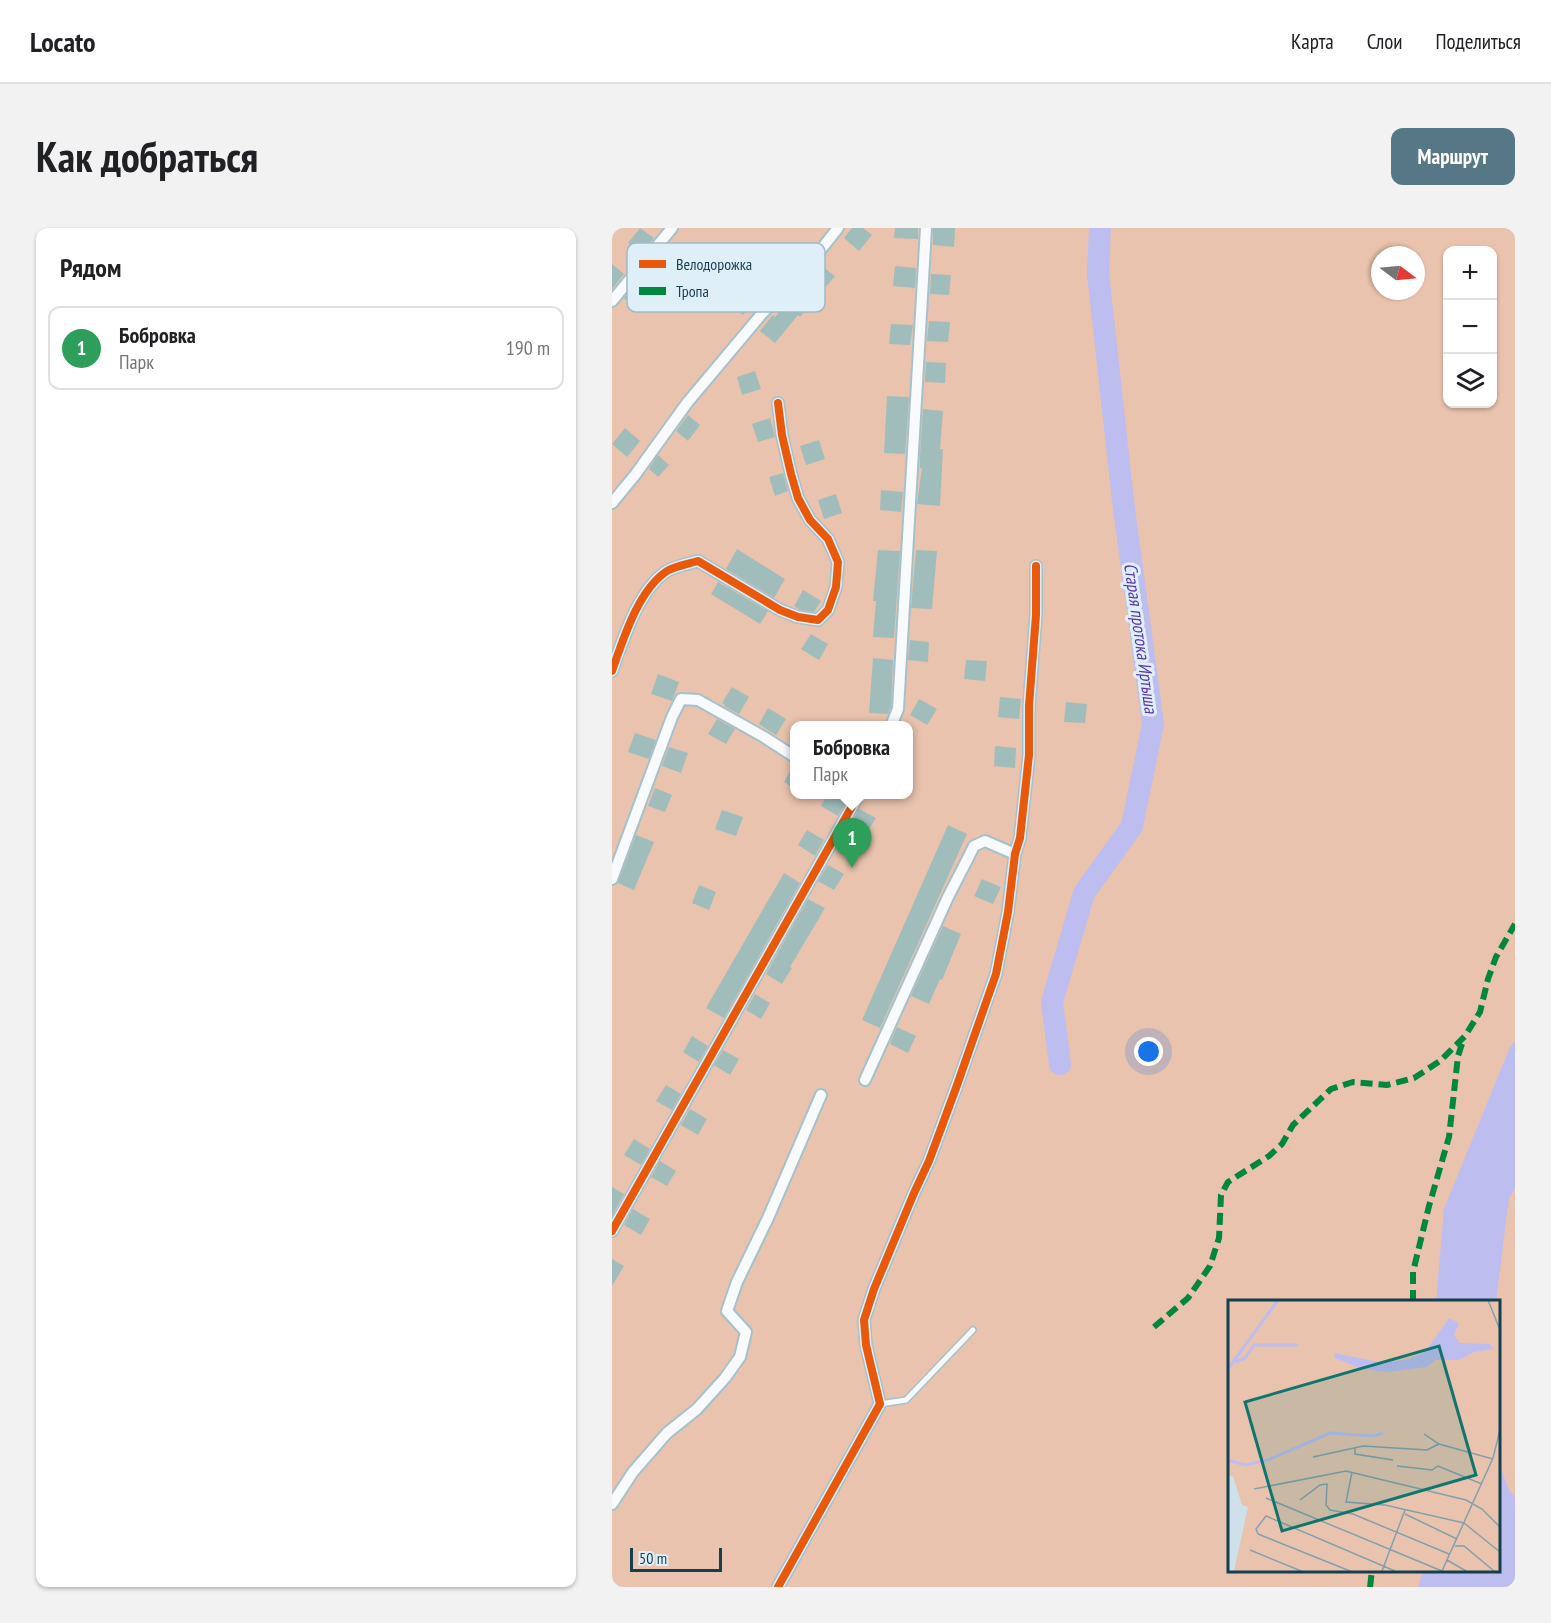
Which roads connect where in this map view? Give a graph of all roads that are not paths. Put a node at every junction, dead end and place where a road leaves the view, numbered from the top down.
1 (672, 228) edge
2 (838, 228) edge
3 (926, 228) edge
4 (660, 243) edge
5 (825, 244) edge
6 (627, 283) edge
7 (612, 301) edge
8 (764, 312) edge
9 (778, 403) dead end
10 (612, 503) edge
11 (1036, 566) dead end
12 (612, 671) edge
13 (893, 721) edge
14 (790, 754) edge
15 (857, 799) edge
16 (1015, 854) junction
17 (612, 879) edge
18 (865, 1080) dead end
19 (821, 1095) dead end
20 (612, 1232) edge
21 (973, 1329) dead end
22 (880, 1404) junction
23 (612, 1504) edge
24 (778, 1587) edge

1 - 4 street
2 - 5 street
3 - 13 street
6 - 7 street
8 - 10 street
9 - 12 street
11 - 16 street
14 - 17 street
15 - 20 street
16 - 18 street
16 - 22 street
19 - 23 street
21 - 22 lane
22 - 24 street

